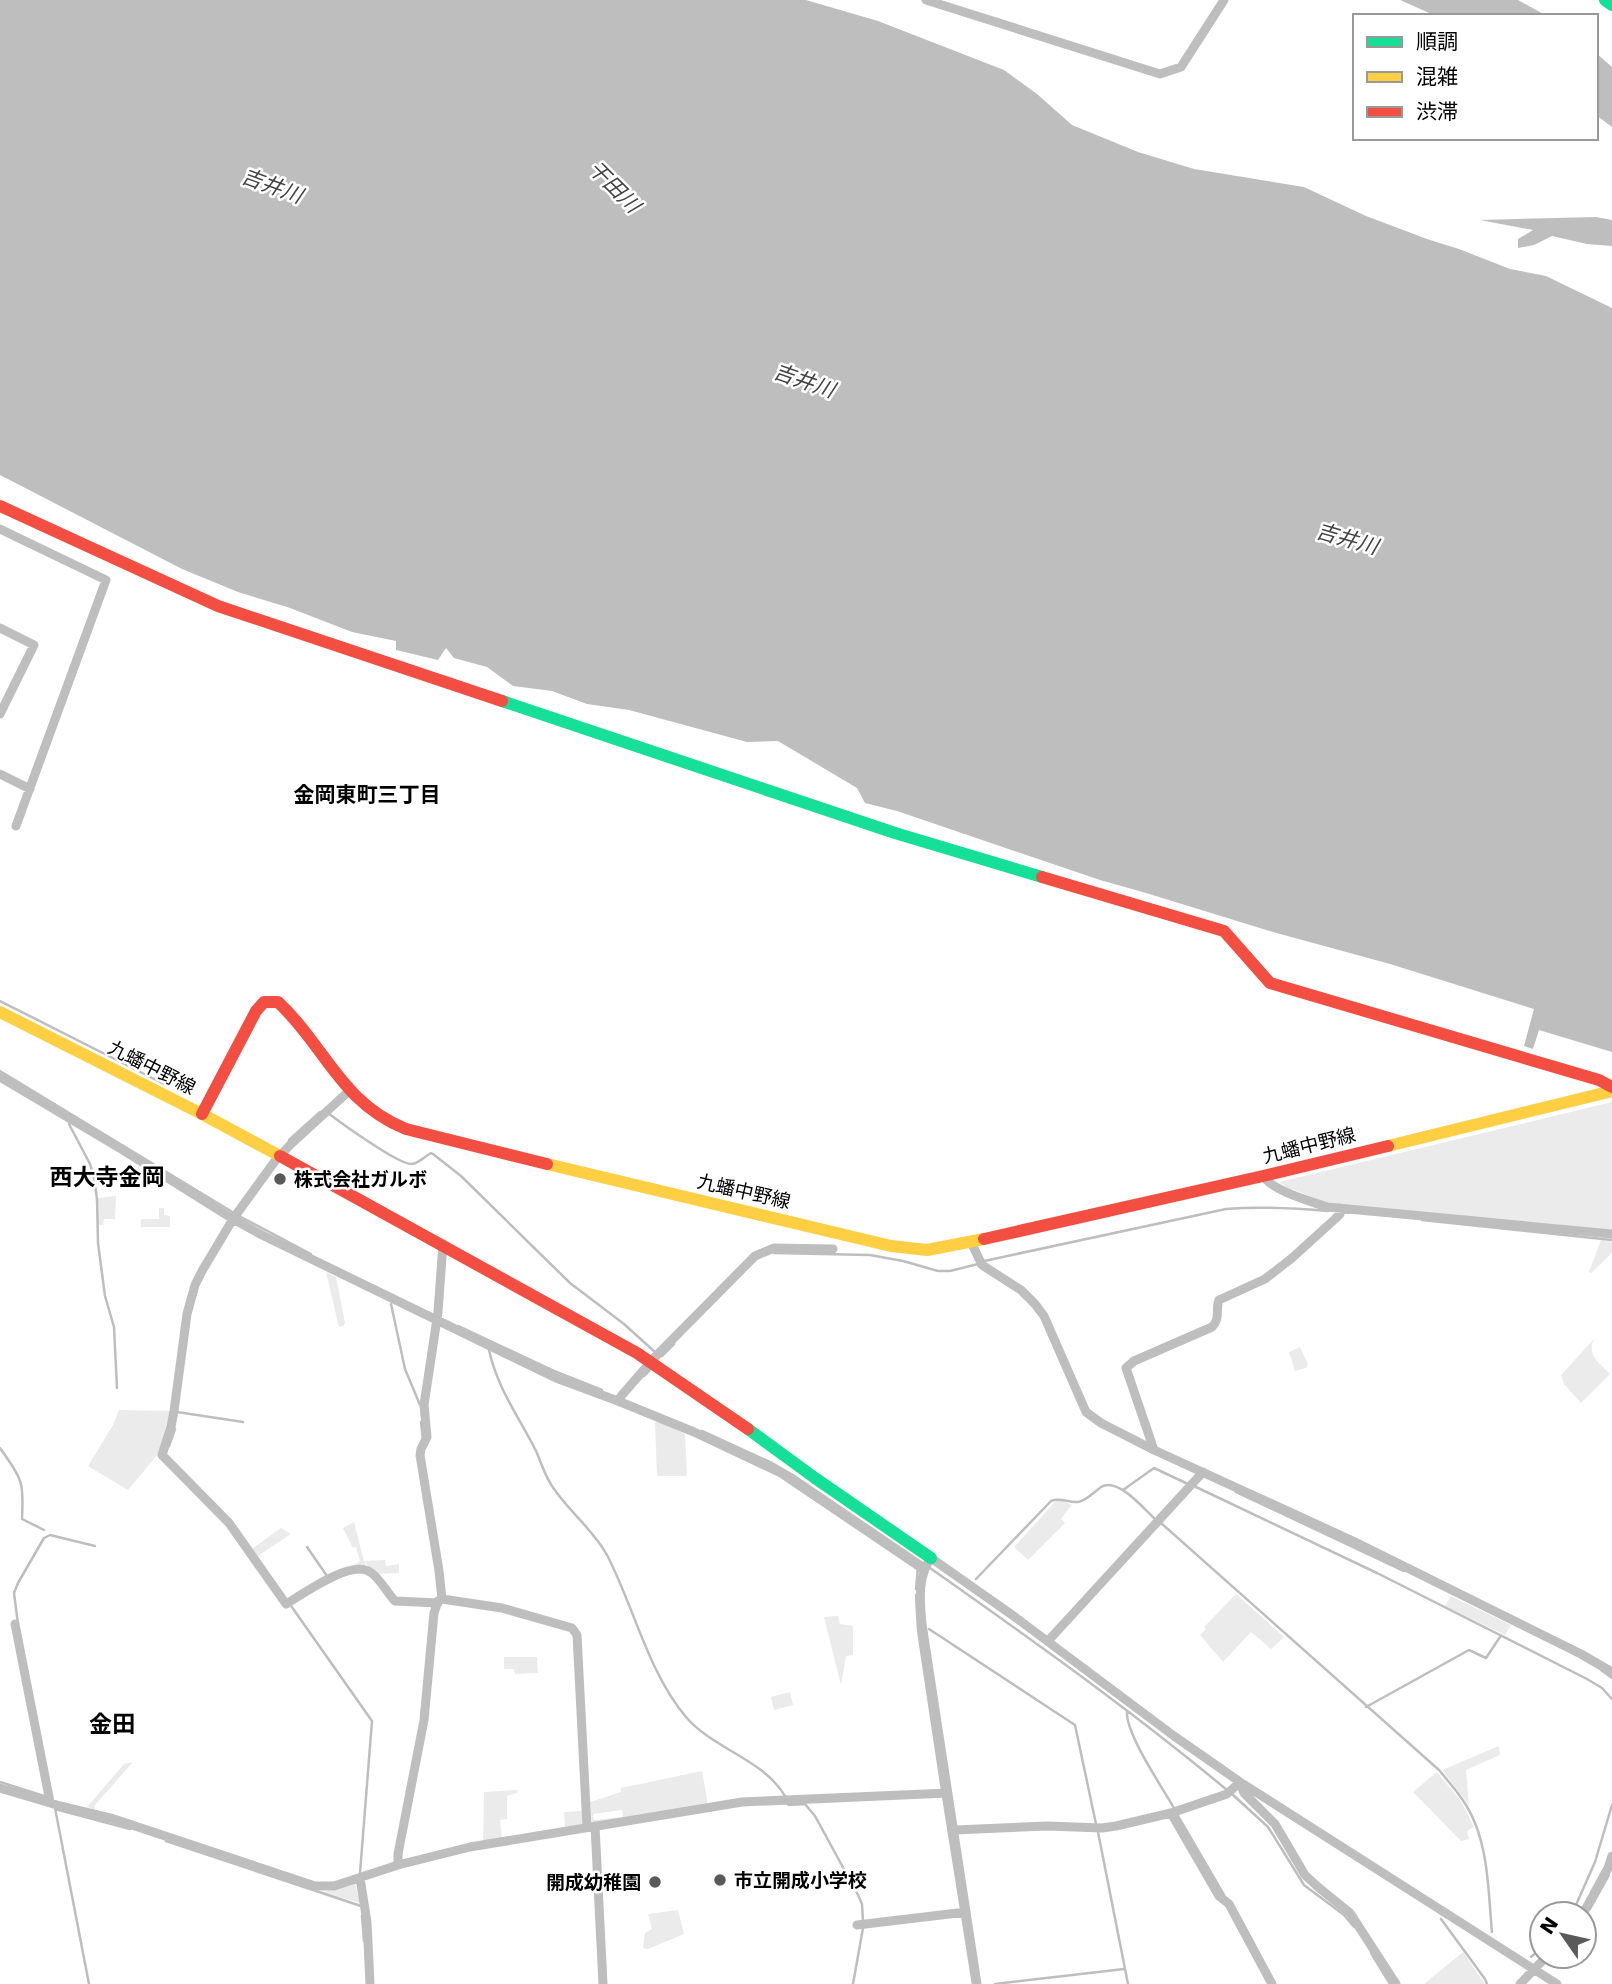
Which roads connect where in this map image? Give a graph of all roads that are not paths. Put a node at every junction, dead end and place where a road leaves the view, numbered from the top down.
1 (926, 0) edge
2 (1224, 0) edge
3 (1605, 0) edge
4 (1612, 5) edge
5 (0, 506) edge
6 (0, 529) edge
7 (0, 628) edge
8 (0, 714) edge
9 (0, 774) edge
10 (30, 789) junction
11 (16, 826) dead end
12 (0, 1012) edge
13 (0, 1077) edge
14 (1612, 1089) edge
15 (349, 1091) junction
16 (202, 1114) junction
17 (281, 1156) junction
18 (1263, 1176) junction
19 (1340, 1211) junction
20 (236, 1216) junction
21 (1612, 1234) edge
22 (971, 1242) junction
23 (443, 1244) junction
24 (833, 1249) dead end
25 (437, 1317) junction
26 (651, 1362) junction
27 (620, 1399) junction
28 (1154, 1450) junction
29 (1201, 1474) junction
30 (924, 1565) junction
31 (440, 1601) junction
32 (15, 1624) dead end
33 (1048, 1641) junction
34 (1612, 1672) edge
35 (1240, 1782) junction
36 (0, 1787) edge
37 (944, 1793) junction
38 (50, 1802) junction
39 (1171, 1814) junction
40 (591, 1826) junction
41 (955, 1830) junction
42 (1612, 1856) edge
43 (398, 1865) junction
44 (360, 1878) junction
45 (1591, 1900) edge
46 (963, 1912) junction
47 (861, 1924) dead end
48 (1528, 1965) edge
49 (1533, 1970) edge
50 (1536, 1970) edge
51 (370, 1984) edge
52 (603, 1984) edge
53 (977, 1984) edge
54 (1272, 1984) edge
55 (1396, 1984) edge
56 (1520, 1984) edge
57 (1557, 1984) edge

1 - 2 street
3 - 4 street
5 - 14 street
6 - 10 street
7 - 8 street
9 - 10 street
10 - 11 street
12 - 16 street, 九蟠中野線
13 - 20 street
14 - 18 street, 九蟠中野線
15 - 16 street, 九蟠中野線
15 - 17 street
15 - 22 street, 九蟠中野線
16 - 17 street
17 - 20 street
17 - 23 street
18 - 19 street
18 - 22 street, 九蟠中野線
19 - 21 street
19 - 28 street
20 - 25 street
20 - 31 street
22 - 28 street
23 - 25 street
23 - 26 street
24 - 26 street
25 - 27 street
25 - 31 street
26 - 27 street
26 - 30 street
27 - 30 street
28 - 29 street
29 - 33 street
29 - 34 street
30 - 33 street
30 - 37 street
31 - 40 street
31 - 43 street
32 - 38 street
33 - 35 street
35 - 39 street
35 - 48 street
35 - 55 street
36 - 38 street
37 - 40 street
37 - 41 street
38 - 44 street
39 - 41 street
39 - 54 street
40 - 43 street
40 - 52 street
41 - 46 street
42 - 45 street
43 - 44 street
44 - 51 street
46 - 47 street
46 - 53 street
49 - 56 street
50 - 57 street

